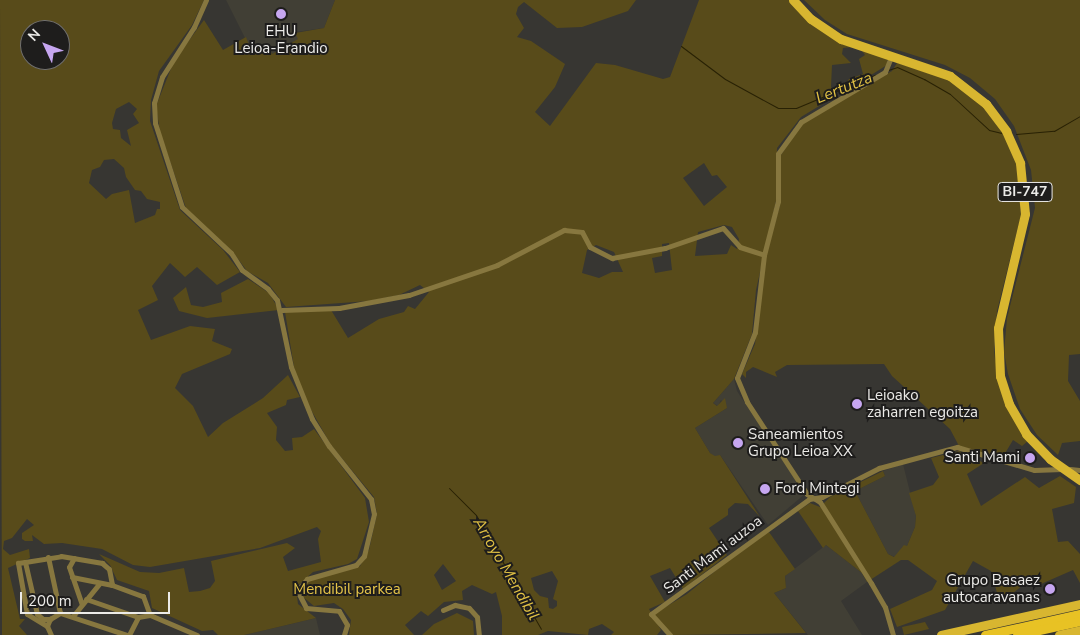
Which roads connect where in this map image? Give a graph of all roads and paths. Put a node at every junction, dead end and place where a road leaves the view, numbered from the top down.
1 (206, 0) edge
2 (793, 0) edge
3 (798, 0) edge
4 (891, 57) junction
5 (764, 254) junction
6 (282, 310) junction
7 (290, 367) junction
8 (286, 373) dead end
9 (1071, 469) edge
10 (1080, 475) edge
11 (1080, 480) edge
12 (813, 498) junction
13 (48, 557) junction
14 (74, 558) junction
15 (25, 562) junction
16 (72, 577) junction
17 (99, 584) junction
18 (112, 585) junction
19 (86, 599) junction
20 (82, 604) junction
21 (1080, 604) edge
22 (443, 610) dead end
23 (60, 613) junction
24 (1080, 614) edge
25 (150, 615) junction
26 (74, 616) junction
27 (138, 617) junction
28 (50, 619) junction
29 (1080, 621) edge
30 (47, 626) junction
31 (109, 628) junction
32 (1080, 630) edge
33 (188, 633) edge
34 (51, 635) edge
35 (106, 635) edge
36 (128, 635) edge
37 (197, 635) edge
38 (344, 635) edge
39 (479, 635) edge
40 (670, 635) edge
41 (893, 635) edge
42 (941, 635) edge
43 (986, 635) edge
44 (1017, 635) edge
45 (1059, 635) edge

1 - 6 street
2 - 4 main road, BI-747
3 - 9 main road, BI-747
4 - 5 street
4 - 9 main road, BI-747
5 - 6 street
5 - 12 street
6 - 7 street
7 - 8 street
7 - 38 street
9 - 10 main road, BI-747
9 - 11 main road, BI-747
9 - 12 street, Santi Mami auzoa
12 - 40 street, Santi Mami auzoa
12 - 41 street
13 - 14 street
13 - 15 street
13 - 23 street
14 - 16 street
14 - 18 street
15 - 28 street
15 - 30 street
16 - 17 street
16 - 20 street
17 - 18 street
17 - 19 street
18 - 25 street
19 - 20 street
19 - 27 street
20 - 26 street
21 - 42 main road
22 - 39 street
23 - 26 street
23 - 28 street
24 - 43 highway
25 - 27 street
25 - 33 street
26 - 31 street
27 - 36 street
28 - 30 street
29 - 44 highway
30 - 34 street
31 - 35 street
31 - 36 street
32 - 45 main road
33 - 37 street

